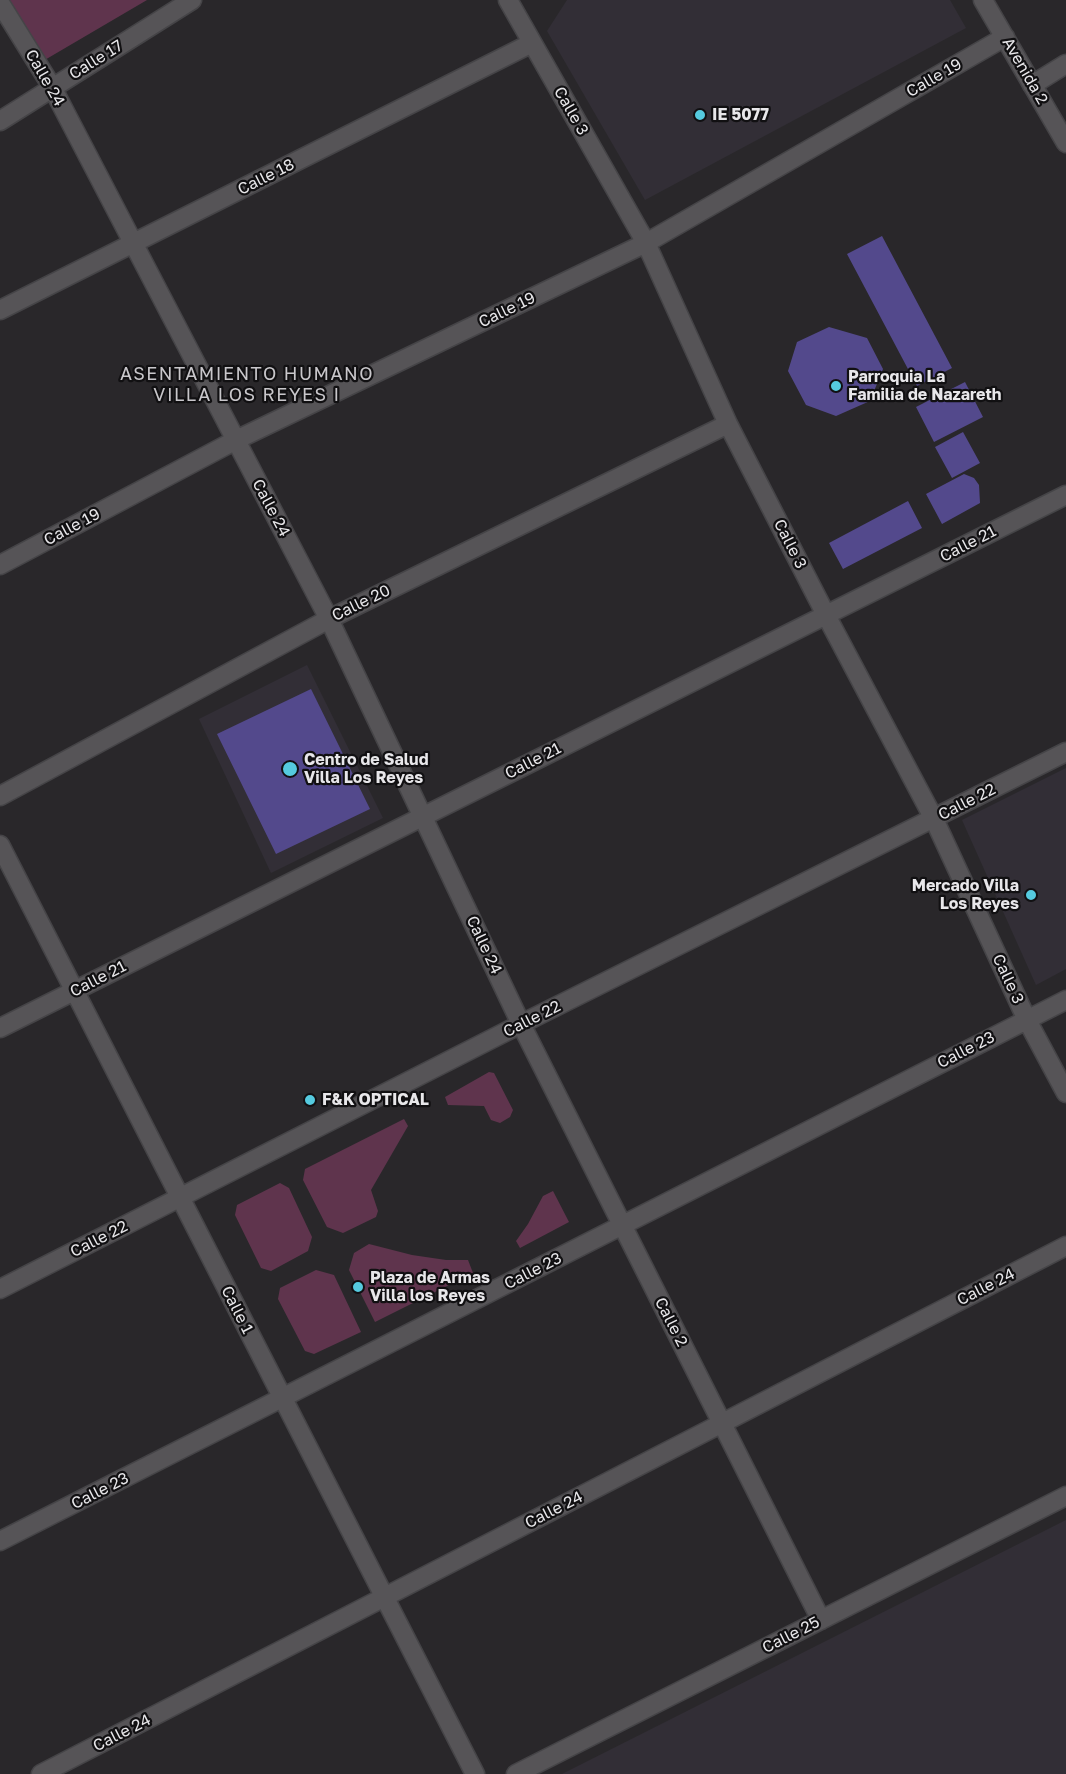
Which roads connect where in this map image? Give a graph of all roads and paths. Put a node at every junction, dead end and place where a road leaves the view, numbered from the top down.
1 (192, 0) edge
2 (508, 0) edge
3 (983, 0) edge
4 (0, 3) edge
5 (1005, 38) junction
6 (532, 43) junction
7 (1066, 64) edge
8 (1032, 85) junction
9 (52, 87) junction
10 (0, 121) edge
11 (1066, 143) edge
12 (646, 243) junction
13 (134, 244) junction
14 (0, 310) edge
15 (728, 424) junction
16 (236, 440) junction
17 (1066, 495) edge
18 (0, 565) edge
19 (826, 615) junction
20 (329, 619) junction
21 (1066, 752) edge
22 (0, 796) edge
23 (423, 816) junction
24 (934, 819) junction
25 (0, 845) edge
26 (74, 990) junction
27 (1066, 1000) edge
28 (1027, 1020) junction
29 (521, 1024) junction
30 (0, 1028) edge
31 (1066, 1093) edge
32 (180, 1198) junction
33 (622, 1225) junction
34 (1066, 1246) edge
35 (0, 1289) edge
36 (282, 1398) junction
37 (722, 1423) junction
38 (1066, 1496) edge
39 (0, 1541) edge
40 (385, 1597) junction
41 (821, 1620) junction
42 (41, 1774) edge
43 (475, 1774) edge
44 (516, 1774) edge

1 - 9 street, Calle 17
2 - 6 street, Calle 3
3 - 5 street, Avenida 2
4 - 9 street, Calle 24
5 - 8 street, Avenida 2
5 - 12 street, Calle 19
6 - 12 street, Calle 3
6 - 13 street, Calle 18
7 - 8 street
8 - 11 street, Avenida 2
9 - 10 street, Calle 17
9 - 13 street, Calle 24
12 - 15 street, Calle 3
12 - 16 street, Calle 19
13 - 14 street, Calle 18
13 - 16 street, Calle 24
15 - 19 street, Calle 3
15 - 20 street, Calle 20
16 - 18 street, Calle 19
16 - 20 street, Calle 24
17 - 19 street, Calle 21
19 - 23 street, Calle 21
19 - 24 street, Calle 3
20 - 22 street, Calle 20
20 - 23 street, Calle 24
21 - 24 street, Calle 22
23 - 26 street, Calle 21
23 - 29 street, Calle 24
24 - 28 street, Calle 3
24 - 29 street, Calle 22
25 - 26 street, Calle 1
26 - 30 street, Calle 21
26 - 32 street, Calle 1
27 - 28 street, Calle 23
28 - 31 street, Calle 3
28 - 33 street, Calle 23
29 - 32 street, Calle 22
29 - 33 street, Calle 2
32 - 35 street, Calle 22
32 - 36 street, Calle 1
33 - 36 street, Calle 23
33 - 37 street, Calle 2
34 - 37 street, Calle 24
36 - 39 street, Calle 23
36 - 40 street, Calle 1
37 - 40 street, Calle 24
37 - 41 street, Calle 2
38 - 41 street, Calle 25
40 - 42 street, Calle 24
40 - 43 street, Calle 1
41 - 44 street, Calle 25

